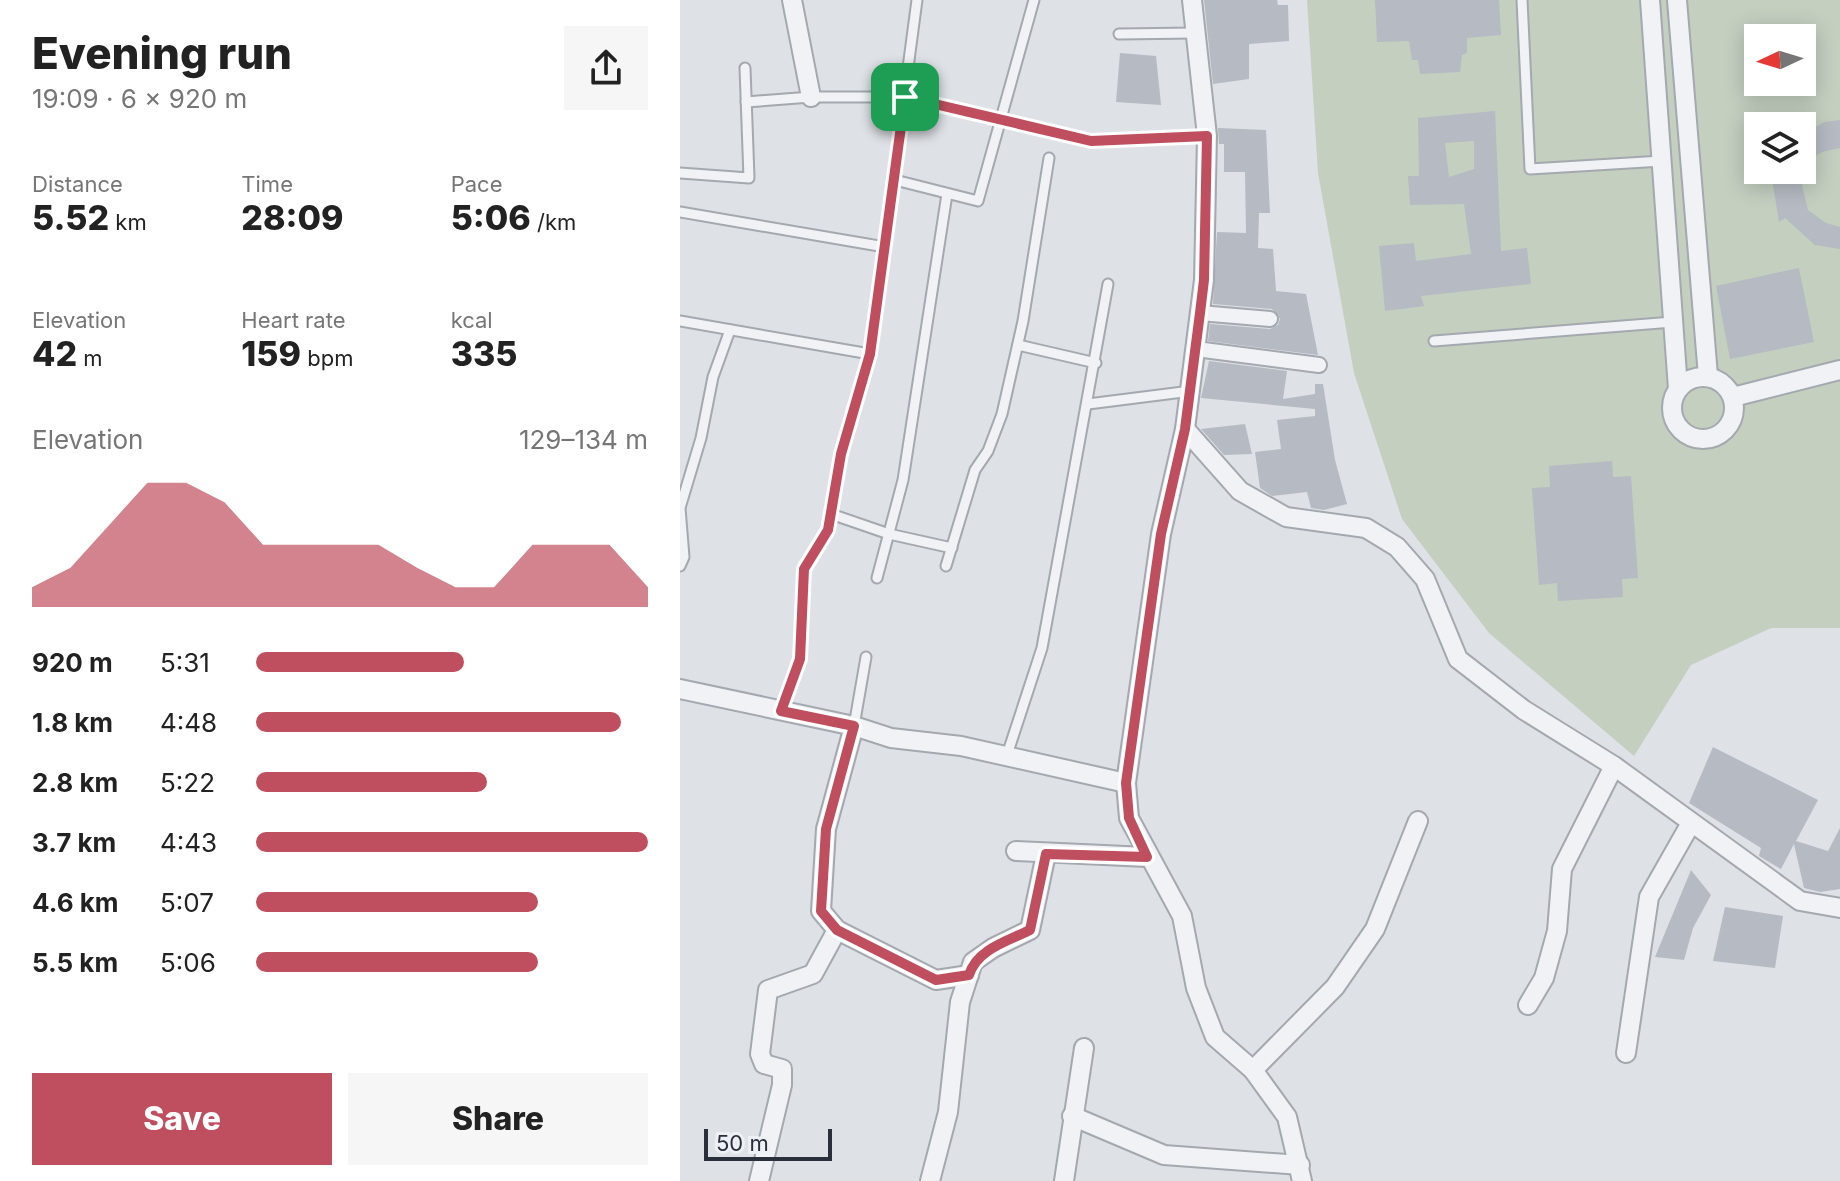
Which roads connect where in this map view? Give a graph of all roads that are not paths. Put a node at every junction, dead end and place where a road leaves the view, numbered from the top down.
1 (792, 0) edge
2 (917, 0) edge
3 (1034, 0) edge
4 (1192, 0) edge
5 (1522, 0) edge
6 (1650, 0) edge
7 (1677, 0) edge
8 (1194, 33) junction
9 (1119, 34) dead end
10 (745, 68) dead end
11 (811, 97) junction
12 (905, 97) junction
13 (746, 102) junction
14 (998, 121) junction
15 (1207, 136) junction
16 (1049, 158) dead end
17 (1662, 161) junction
18 (680, 173) edge
19 (895, 180) junction
20 (947, 194) junction
21 (680, 212) edge
22 (885, 247) junction
23 (1108, 284) dead end
24 (1200, 313) junction
25 (1270, 319) dead end
26 (680, 321) edge
27 (1673, 322) junction
28 (730, 330) junction
29 (1434, 341) dead end
30 (1018, 345) junction
31 (1196, 349) junction
32 (870, 354) junction
33 (1096, 363) junction
34 (1319, 365) dead end
35 (1840, 370) edge
36 (1708, 376) junction
37 (1678, 389) junction
38 (1191, 391) junction
39 (1733, 397) junction
40 (1088, 404) junction
41 (1185, 429) junction
42 (682, 492) edge
43 (831, 514) junction
44 (889, 534) junction
45 (952, 548) junction
46 (680, 566) edge
47 (946, 566) dead end
48 (877, 578) dead end
49 (866, 657) dead end
50 (680, 689) edge
51 (781, 711) junction
52 (854, 726) junction
53 (1007, 755) junction
54 (1614, 766) junction
55 (1126, 783) junction
56 (1418, 821) dead end
57 (1691, 823) junction
58 (1016, 851) dead end
59 (1046, 854) junction
60 (1147, 857) junction
61 (1840, 908) edge
62 (837, 930) junction
63 (969, 975) junction
64 (1528, 1005) dead end
65 (1084, 1048) dead end
66 (1626, 1053) dead end
67 (1253, 1070) junction
68 (1072, 1116) junction
69 (1301, 1173) edge
70 (759, 1181) edge
71 (930, 1181) edge
72 (1064, 1181) edge

1 - 11 street
2 - 12 lane
3 - 14 lane
4 - 8 street
5 - 17 lane
6 - 17 street
7 - 36 street
8 - 9 lane
8 - 15 street
10 - 13 lane
11 - 12 lane
11 - 13 lane
12 - 14 lane
12 - 19 lane
13 - 18 lane
14 - 15 lane
14 - 20 lane
15 - 24 street
16 - 30 lane
17 - 27 street
19 - 20 lane
19 - 22 lane
20 - 44 lane
21 - 22 lane
22 - 32 lane
23 - 33 lane
24 - 25 street
24 - 31 street
26 - 28 lane
27 - 29 lane
27 - 37 street
28 - 32 lane
28 - 42 lane
30 - 33 lane
30 - 45 lane
31 - 34 street
31 - 38 street
32 - 43 lane
33 - 40 lane
35 - 39 street
36 - 37 street
36 - 39 street
37 - 39 street
38 - 40 lane
38 - 41 street
40 - 53 lane
41 - 54 street
41 - 55 street
42 - 46 lane
43 - 44 lane
43 - 51 lane
44 - 45 lane
44 - 48 lane
45 - 47 lane
49 - 52 lane
50 - 51 street
51 - 52 street
52 - 53 street
52 - 62 street
53 - 55 street
54 - 57 street
54 - 64 street
55 - 60 street
56 - 67 street
57 - 61 street
57 - 66 street
58 - 59 street
59 - 60 street
59 - 63 street
60 - 67 street
62 - 63 street
62 - 70 street
63 - 71 street
65 - 68 street
67 - 69 street
68 - 69 street
68 - 72 street

